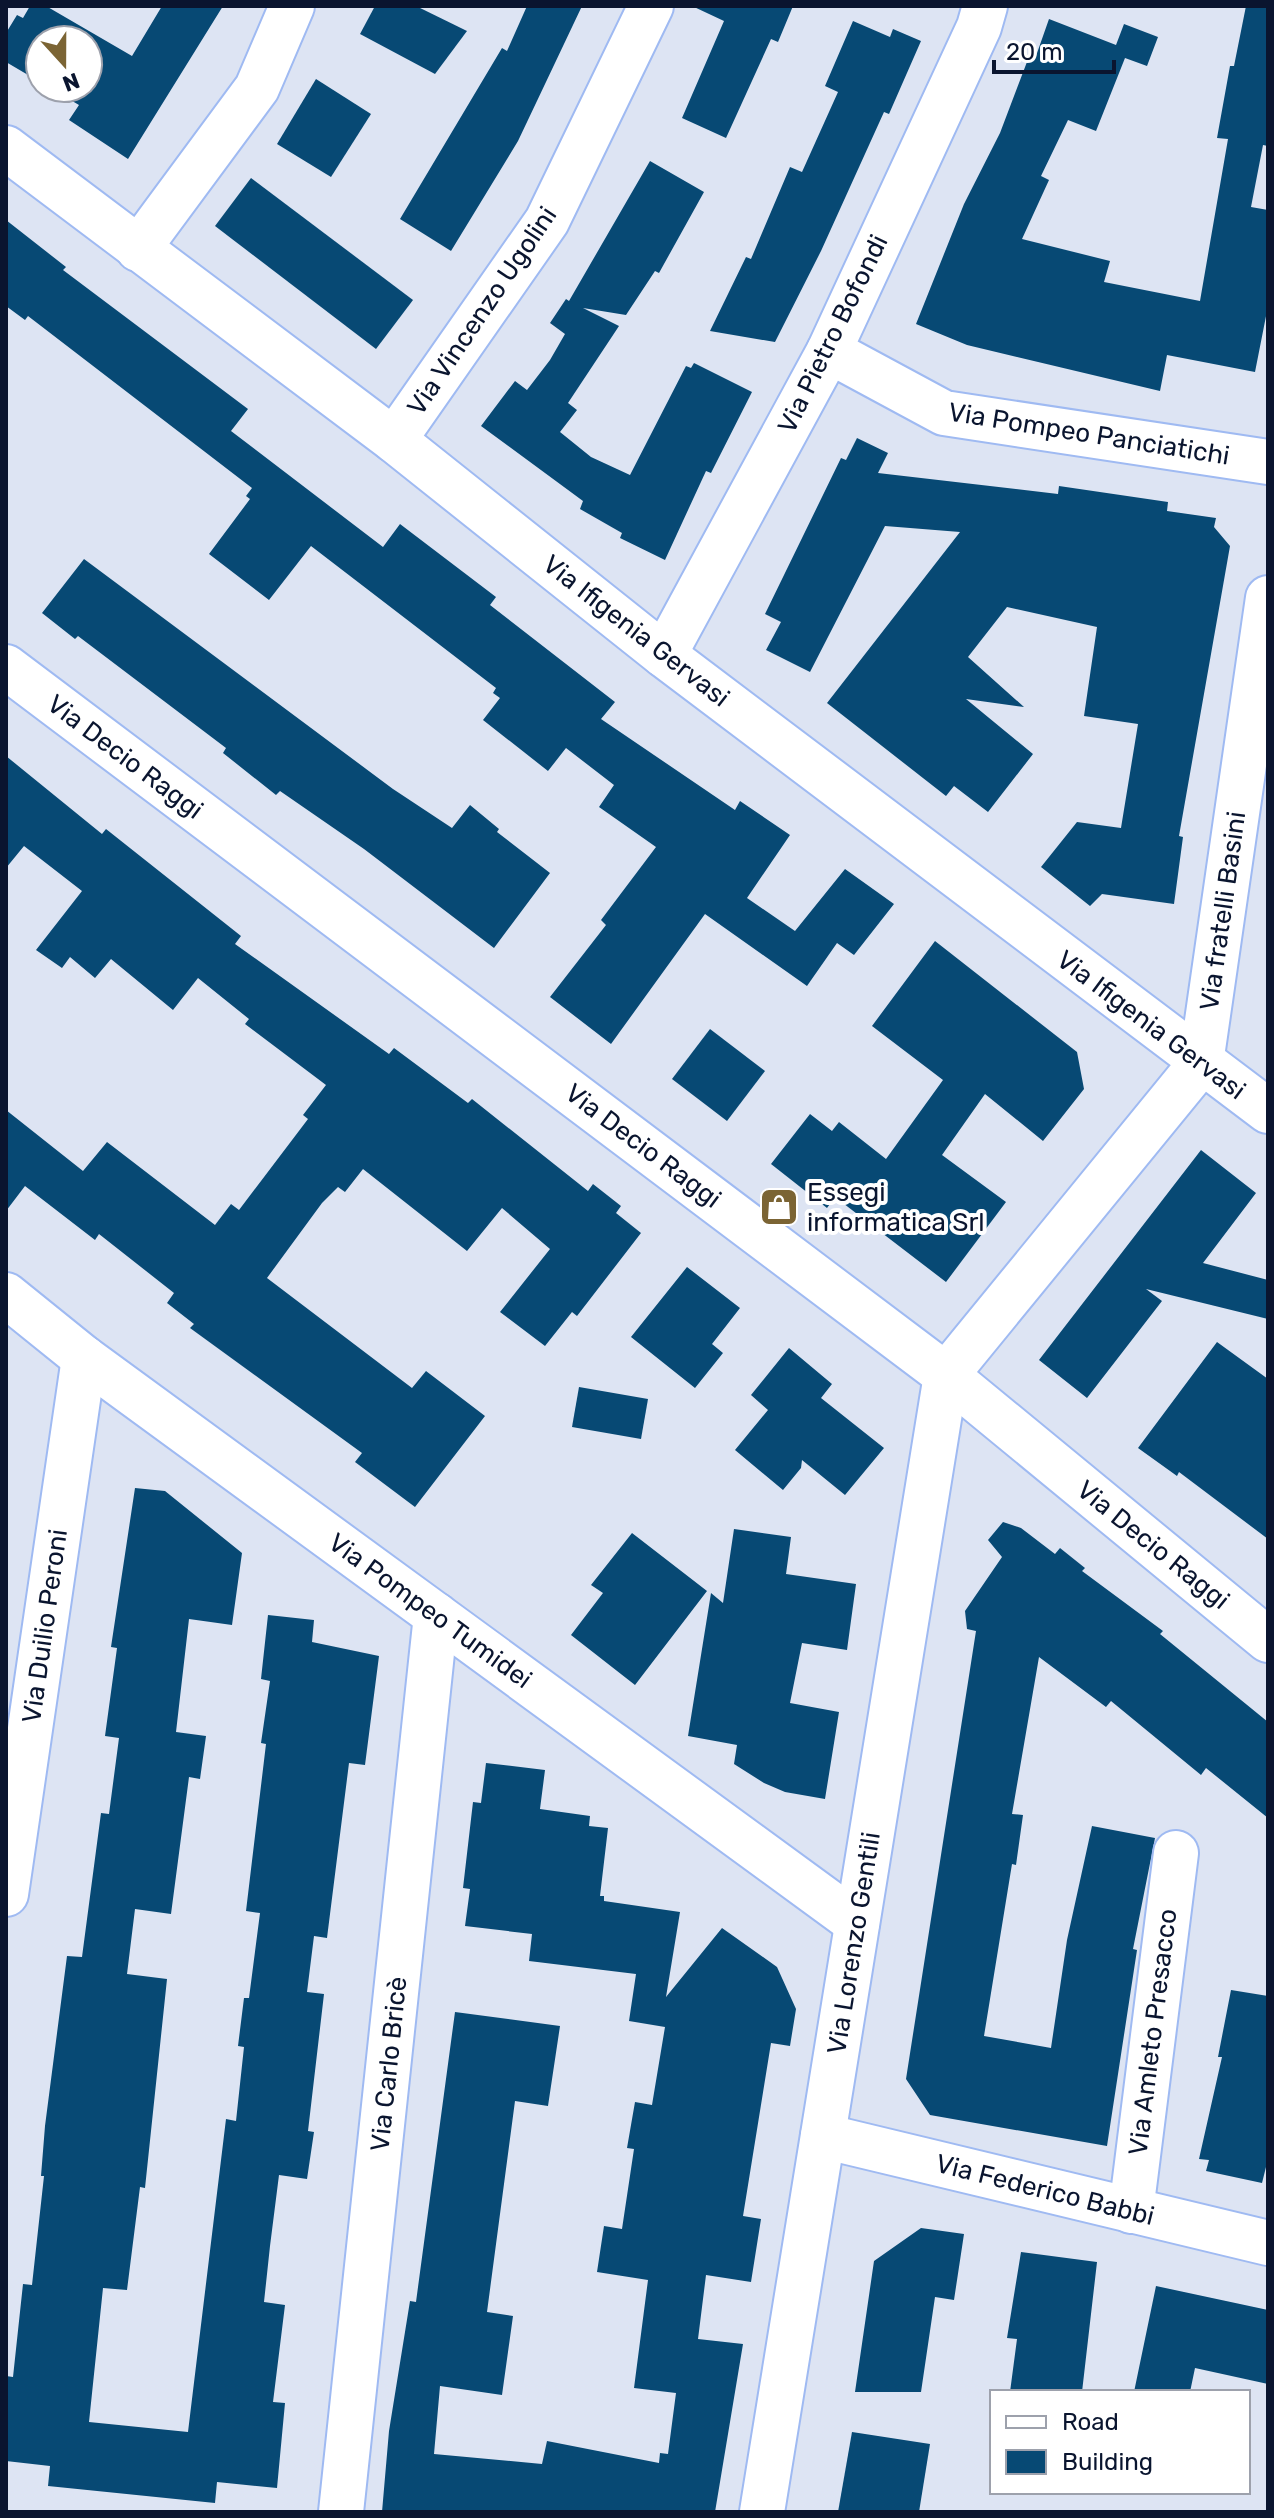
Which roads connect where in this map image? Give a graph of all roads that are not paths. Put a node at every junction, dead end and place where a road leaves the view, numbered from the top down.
1 (292, 6) edge
2 (651, 6) edge
3 (985, 6) edge
4 (6, 148) edge
5 (138, 249) junction
6 (829, 351) junction
7 (394, 440) junction
8 (1268, 462) edge
9 (1268, 598) edge
10 (664, 655) junction
11 (6, 667) edge
12 (1201, 1063) junction
13 (1268, 1111) edge
14 (6, 1295) edge
15 (84, 1358) junction
16 (946, 1375) junction
17 (436, 1615) junction
18 (1268, 1640) edge
19 (1176, 1853) dead end
20 (6, 1894) edge
21 (857, 1923) junction
22 (823, 2136) junction
23 (1131, 2211) junction
24 (1268, 2243) edge
25 (341, 2512) edge
26 (762, 2512) edge

1 - 5 street
2 - 7 street, Via Vincenzo Ugolini
3 - 6 street, Via Pietro Bofondi
4 - 5 street, Via Ifigenia Gervasi
5 - 7 street, Via Ifigenia Gervasi
6 - 8 street, Via Pompeo Panciatichi
6 - 10 street, Via Pietro Bofondi
7 - 10 street, Via Ifigenia Gervasi
9 - 12 street, Via fratelli Basini
10 - 12 street, Via Ifigenia Gervasi
11 - 16 street, Via Decio Raggi
12 - 13 street, Via Ifigenia Gervasi
12 - 16 street
14 - 15 street, Via Pompeo Tumidei
15 - 17 street, Via Pompeo Tumidei
15 - 20 street, Via Duilio Peroni
16 - 18 street, Via Decio Raggi
16 - 21 street, Via Lorenzo Gentili
17 - 21 street, Via Pompeo Tumidei
17 - 25 street, Via Carlo Bricè
19 - 23 street, Via Amleto Presacco
21 - 22 street, Via Lorenzo Gentili
22 - 23 street, Via Federico Babbi
22 - 26 street, Via Lorenzo Gentili
23 - 24 street, Via Federico Babbi

